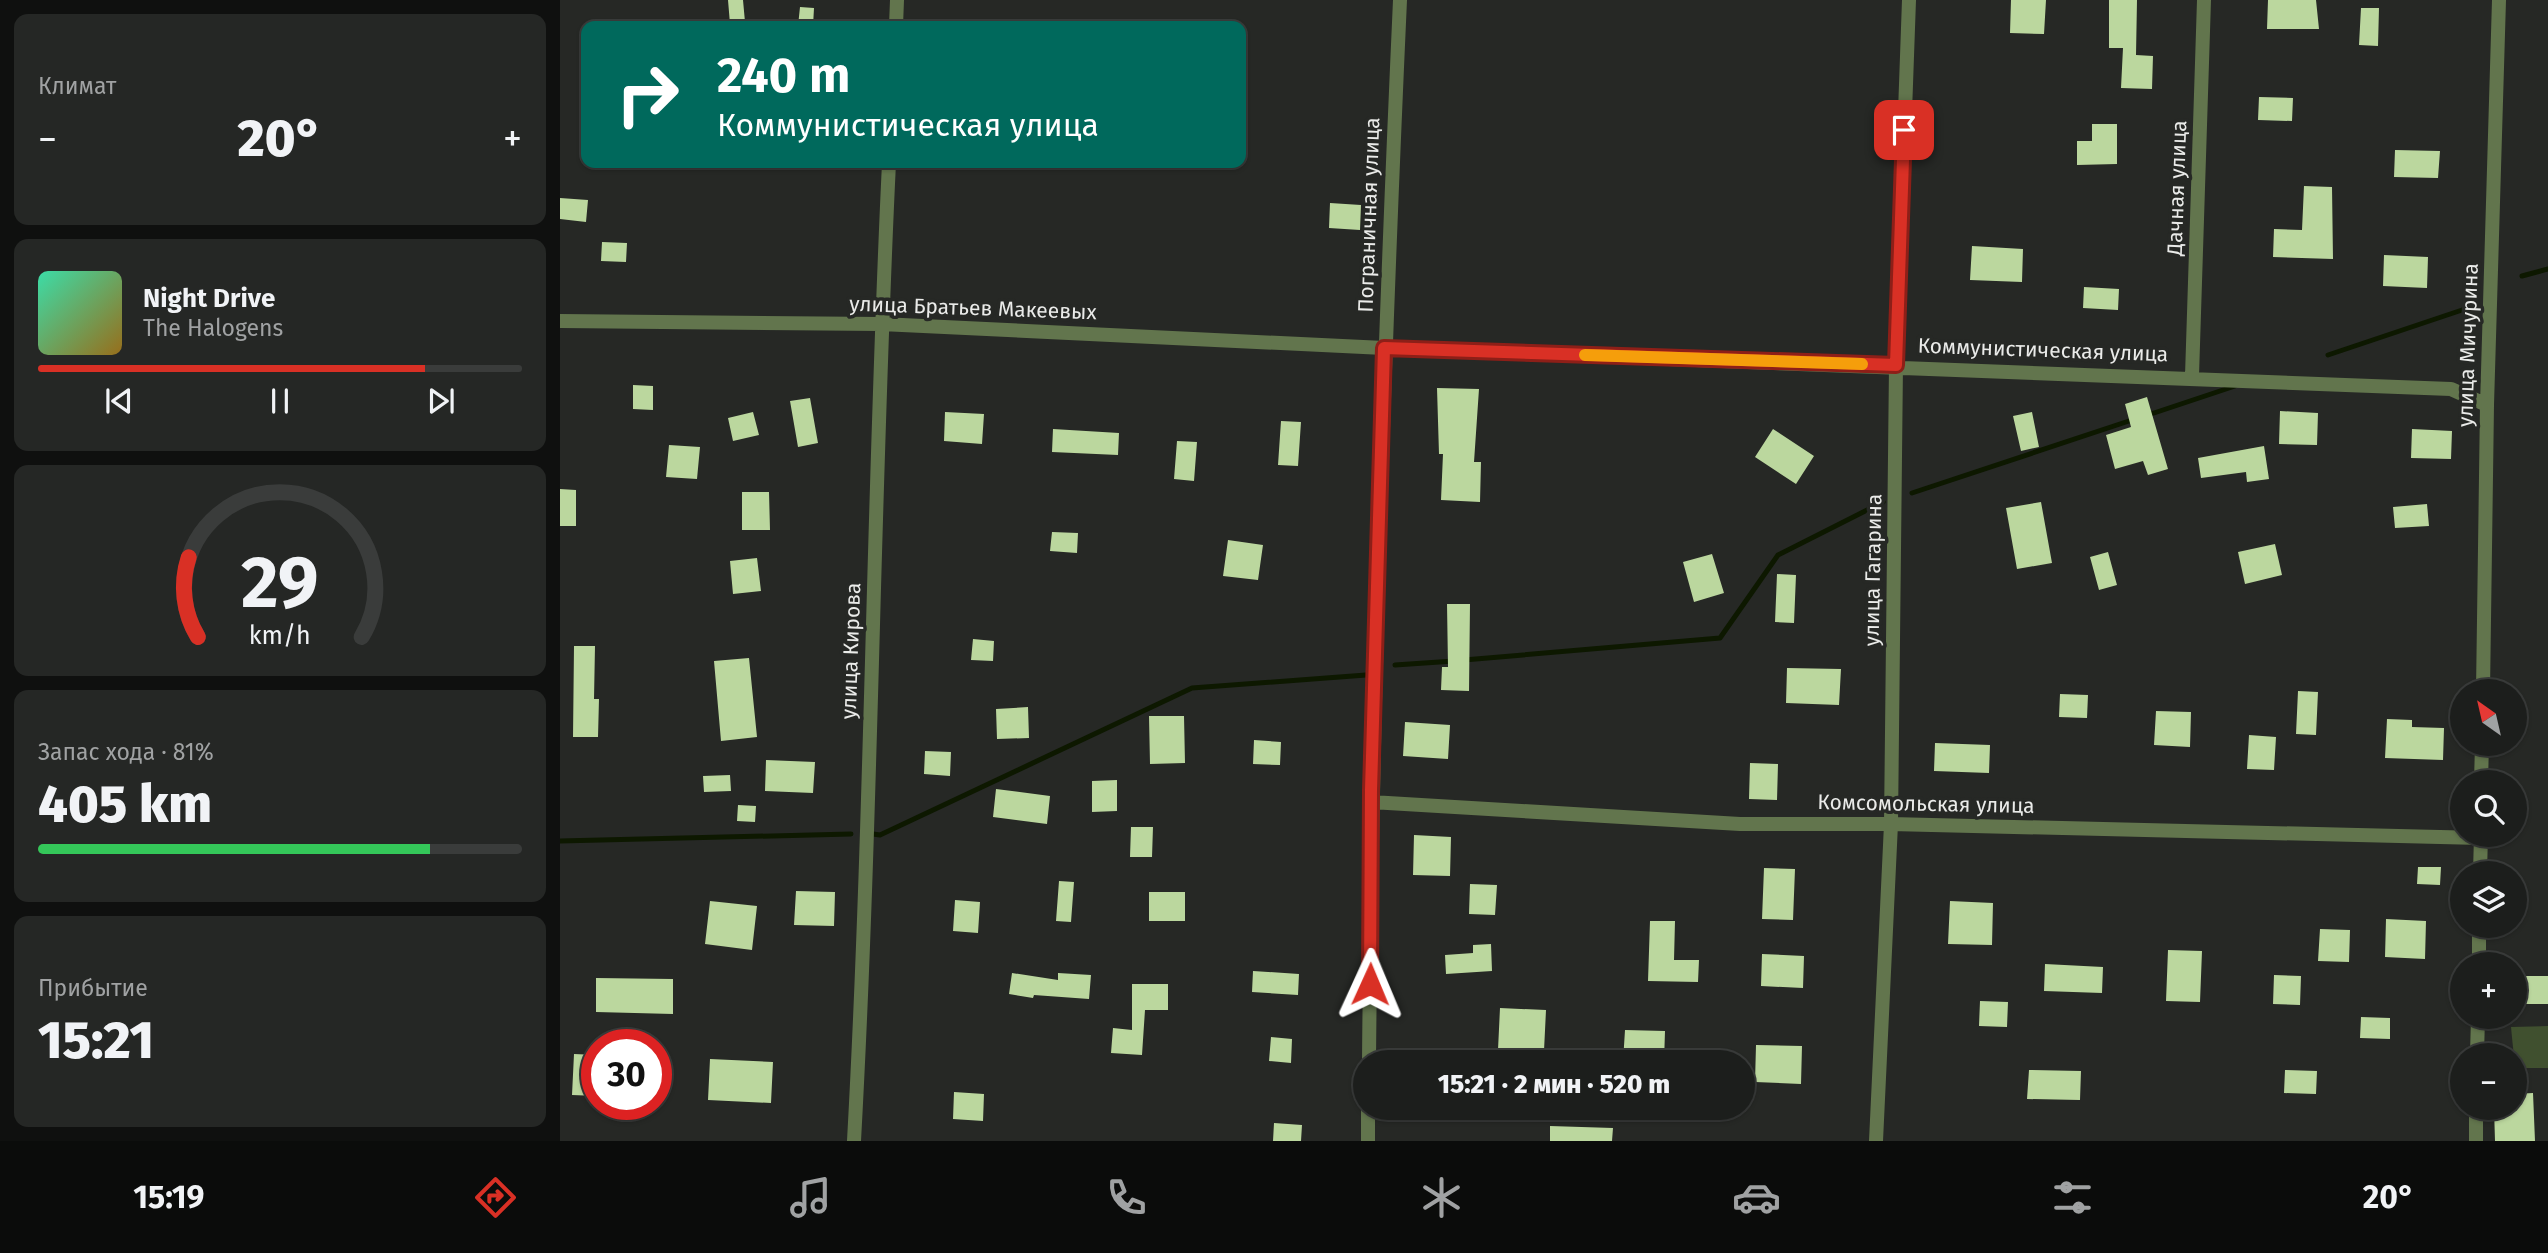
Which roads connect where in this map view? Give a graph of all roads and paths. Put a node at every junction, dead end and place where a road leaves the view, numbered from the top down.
1 (897, 0) edge
2 (1399, 0) edge
3 (1909, 0) edge
4 (2204, 0) edge
5 (2499, 0) edge
6 (896, 21) edge
7 (889, 168) edge
8 (560, 321) edge
9 (881, 324) junction
10 (1384, 348) junction
11 (1896, 365) junction
12 (2192, 376) junction
13 (2487, 405) junction
14 (2483, 679) edge
15 (1371, 802) junction
16 (1891, 824) junction
17 (2450, 835) edge
18 (1369, 1050) edge
19 (1368, 1120) edge
20 (2476, 1120) edge
21 (854, 1141) edge
22 (1368, 1141) edge
23 (1876, 1141) edge
24 (2476, 1141) edge

1 - 6 street
2 - 10 street, Пограничная улица
3 - 11 street, улица Гагарина
4 - 12 street, Дачная улица
5 - 13 street, улица Мичурина
7 - 9 street, улица Кирова
8 - 9 street, улица Братьев Макеевых
9 - 10 street, улица Братьев Макеевых
9 - 21 street, улица Кирова
10 - 11 street, Коммунистическая улица
10 - 15 street, Пограничная улица
11 - 12 street, Коммунистическая улица
11 - 16 street, улица Гагарина
12 - 13 street, Коммунистическая улица
13 - 14 street, улица Мичурина
15 - 16 street, Комсомольская улица
15 - 18 street, Пограничная улица
16 - 17 street, Комсомольская улица
16 - 23 street, улица Гагарина
19 - 22 street
20 - 24 street

